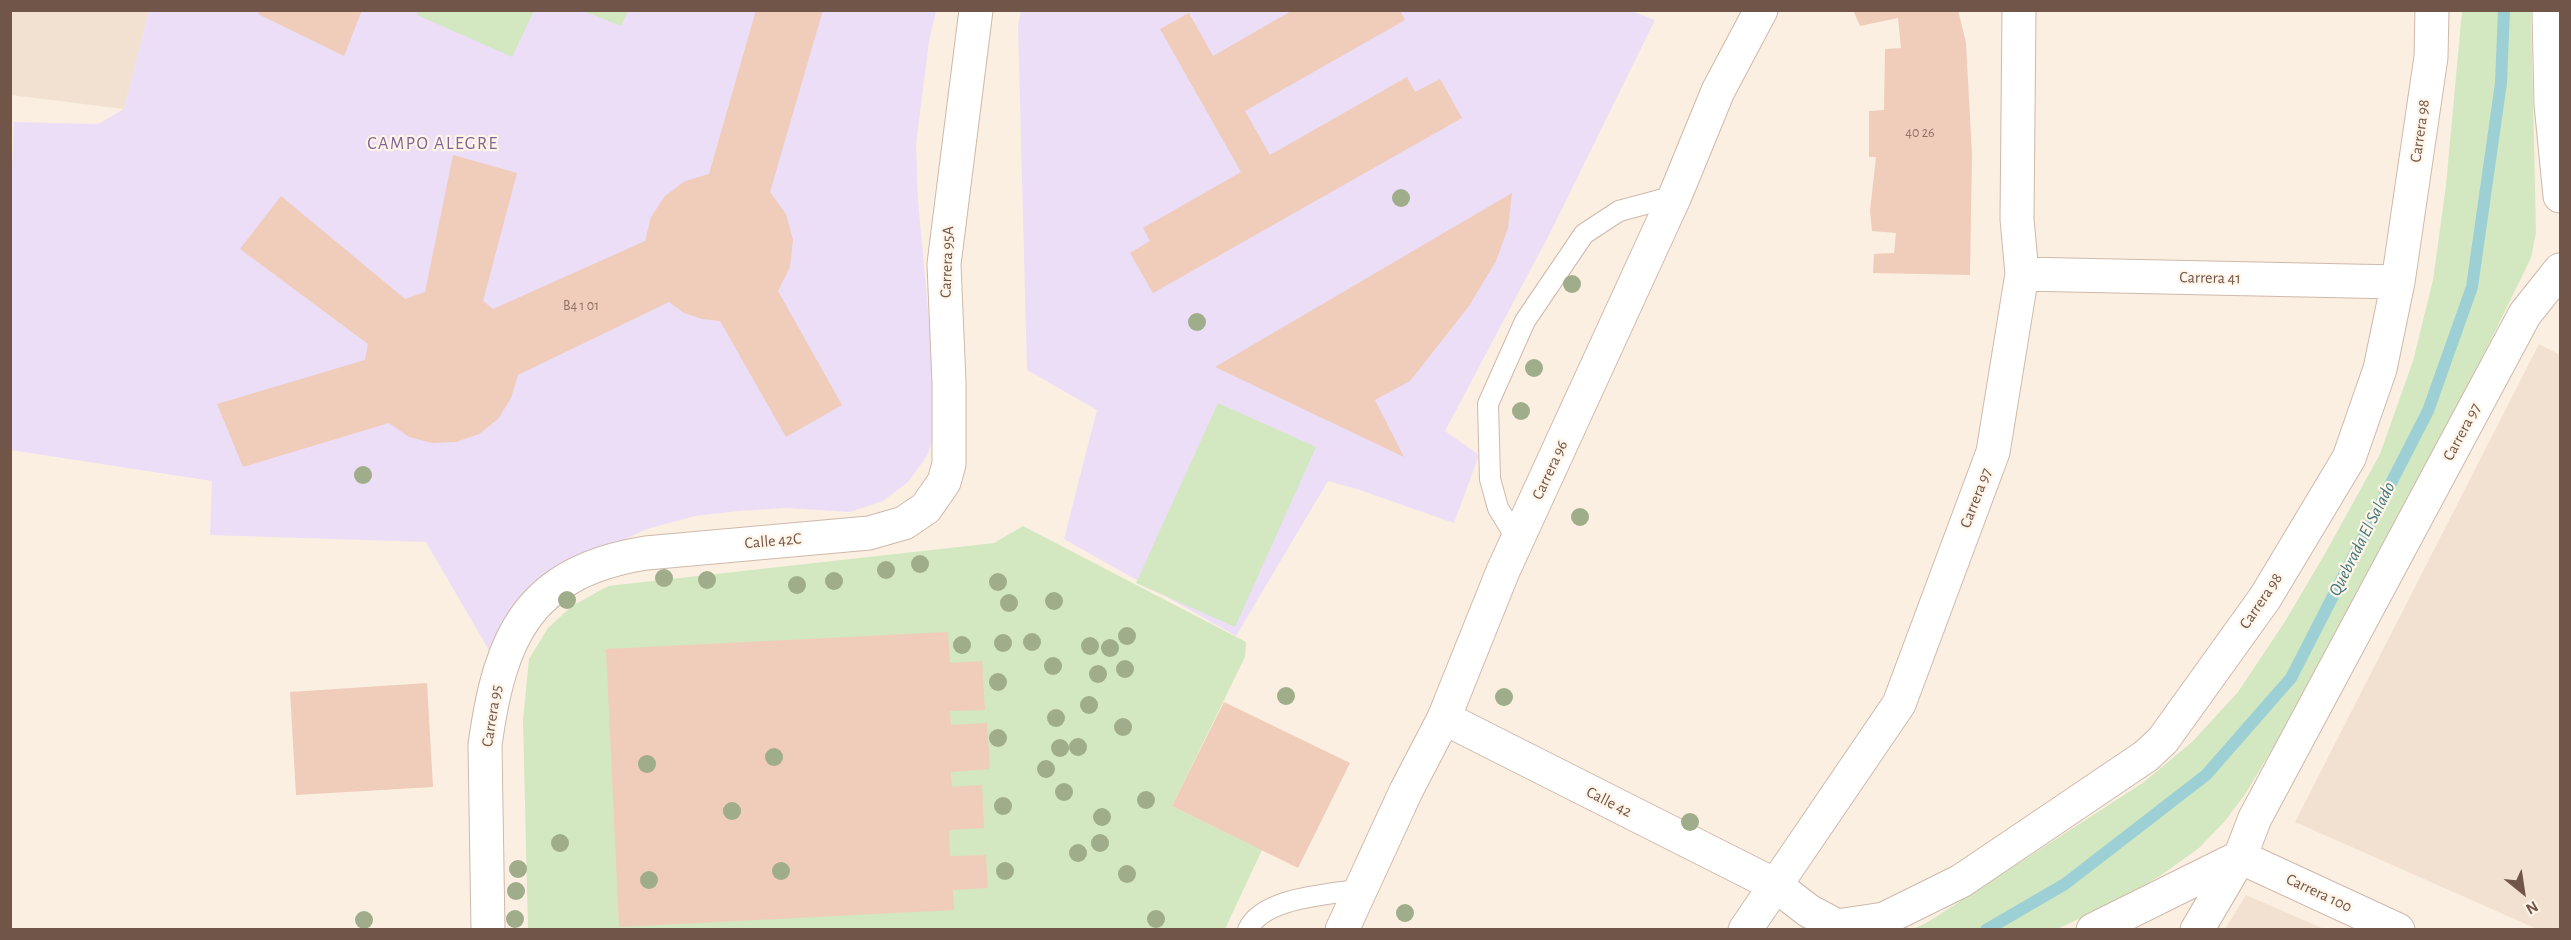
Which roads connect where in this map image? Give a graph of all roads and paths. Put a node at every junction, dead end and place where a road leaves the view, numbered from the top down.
1 (976, 10) edge
2 (1761, 10) edge
3 (2019, 10) edge
4 (2432, 10) edge
5 (2549, 10) edge
6 (1675, 196) junction
7 (2560, 196) edge
8 (2560, 270) edge
9 (2022, 274) junction
10 (2398, 282) junction
11 (926, 508) joint
12 (1518, 541) junction
13 (614, 559) joint
14 (1444, 718) junction
15 (2240, 857) junction
16 (1775, 885) junction
17 (1361, 889) junction
18 (488, 930) edge
19 (1248, 930) edge
20 (1342, 930) edge
21 (1745, 930) edge
22 (2093, 930) edge
23 (2197, 930) edge
24 (2397, 930) edge

1 - 11 street, Carrera 95A
2 - 6 street, Carrera 96
3 - 9 street, Carrera 97
4 - 10 street, Carrera 98
5 - 7 street
6 - 12 street, Carrera 96
6 - 12 lane
8 - 15 street, Carrera 97
9 - 10 street, Carrera 41
9 - 16 street, Carrera 97
10 - 16 street, Carrera 98
11 - 13 street, Calle 42C
12 - 14 street, Carrera 96
13 - 18 street, Carrera 95
14 - 16 street, Calle 42
14 - 17 street, Carrera 96
15 - 22 street
15 - 23 street, Carrera 97
15 - 24 street, Carrera 100
16 - 21 street, Carrera 97
17 - 19 lane
17 - 20 street, Carrera 96

